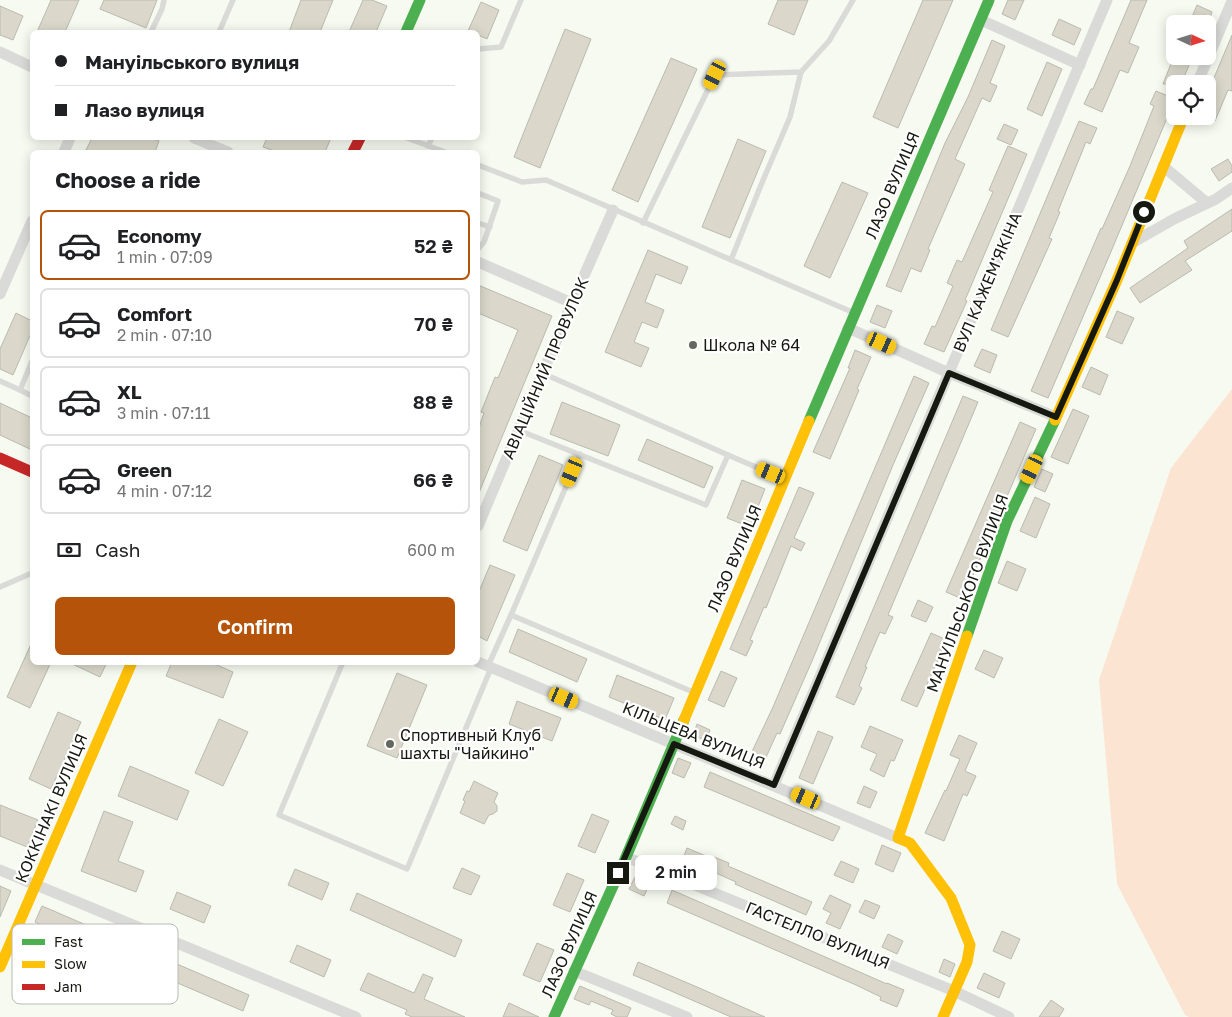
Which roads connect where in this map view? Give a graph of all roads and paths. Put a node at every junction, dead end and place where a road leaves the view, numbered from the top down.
1 (164, 0) edge
2 (233, 0) edge
3 (420, 0) edge
4 (521, 0) edge
5 (853, 0) edge
6 (990, 0) edge
7 (1107, 0) edge
8 (1232, 1) edge
9 (981, 20) junction
10 (152, 30) edge
11 (220, 30) edge
12 (407, 30) edge
13 (480, 49) edge
14 (0, 52) edge
15 (30, 65) edge
16 (1080, 65) junction
17 (801, 72) junction
18 (1201, 75) edge
19 (1180, 125) edge
20 (199, 140) edge
21 (412, 140) edge
22 (431, 140) edge
23 (428, 146) junction
24 (223, 150) edge
25 (439, 150) edge
26 (480, 166) edge
27 (1163, 166) junction
28 (1232, 188) edge
29 (480, 194) edge
30 (1207, 203) junction
31 (614, 210) junction
32 (480, 223) edge
33 (644, 223) junction
34 (30, 226) edge
35 (490, 227) junction
36 (1132, 243) junction
37 (480, 247) edge
38 (731, 260) junction
39 (480, 263) edge
40 (0, 294) edge
41 (572, 303) junction
42 (855, 314) junction
43 (848, 328) junction
44 (30, 366) edge
45 (542, 373) junction
46 (949, 373) junction
47 (0, 381) edge
48 (20, 390) junction
49 (30, 395) edge
50 (1056, 417) junction
51 (518, 430) junction
52 (580, 454) junction
53 (728, 455) junction
54 (0, 458) edge
55 (30, 471) edge
56 (785, 479) junction
57 (480, 521) edge
58 (30, 574) edge
59 (0, 587) edge
60 (511, 615) junction
61 (131, 665) edge
62 (342, 665) edge
63 (486, 665) edge
64 (695, 693) junction
65 (674, 744) junction
66 (774, 785) junction
67 (898, 838) junction
68 (626, 857) junction
69 (0, 870) edge
70 (36, 885) junction
71 (19, 924) edge
72 (128, 924) edge
73 (12, 940) edge
74 (178, 945) edge
75 (0, 967) edge
76 (574, 971) junction
77 (954, 991) junction
78 (335, 1012) edge
79 (356, 1017) edge
80 (554, 1017) edge
81 (688, 1017) edge
82 (943, 1017) edge
83 (1009, 1017) edge

1 - 10 lane
2 - 11 lane
3 - 12 street
4 - 13 lane
5 - 17 lane
6 - 9 street, ЛАЗО ВУЛИЦЯ
7 - 16 street, ВУЛ КАЖЕМ'ЯКІНА
8 - 18 street
9 - 16 street
9 - 42 street, ЛАЗО ВУЛИЦЯ
14 - 15 street
16 - 46 street, ВУЛ КАЖЕМ'ЯКІНА
17 - 33 lane
17 - 38 lane
19 - 27 street, МАНУІЛЬСЬКОГО ВУЛИЦЯ
20 - 24 street
21 - 23 lane
22 - 23 lane
23 - 25 lane
26 - 31 lane
27 - 30 street
27 - 36 street, МАНУІЛЬСЬКОГО ВУЛИЦЯ
28 - 30 street
29 - 35 lane
30 - 36 street
31 - 33 lane
31 - 41 street, АВІАЦІЙНИЙ ПРОВУЛОК
32 - 35 lane
33 - 38 lane
34 - 40 street
35 - 37 lane
36 - 50 street, МАНУІЛЬСЬКОГО ВУЛИЦЯ
38 - 42 lane
39 - 41 street
41 - 45 street, АВІАЦІЙНИЙ ПРОВУЛОК
42 - 43 street, ЛАЗО ВУЛИЦЯ
43 - 46 street
43 - 56 street, ЛАЗО ВУЛИЦЯ
44 - 48 lane
45 - 51 street, АВІАЦІЙНИЙ ПРОВУЛОК
45 - 53 lane
46 - 50 street
46 - 66 street, ВУЛ КАЖЕМ'ЯКІНА
47 - 48 lane
48 - 49 lane
50 - 67 street, МАНУІЛЬСЬКОГО ВУЛИЦЯ
51 - 52 lane
51 - 57 street, АВІАЦІЙНИЙ ПРОВУЛОК
52 - 53 lane
52 - 60 lane
53 - 56 lane
54 - 55 street
56 - 64 street, ЛАЗО ВУЛИЦЯ
58 - 59 lane
60 - 63 lane
60 - 64 lane
61 - 70 street, КОККІНАКІ ВУЛИЦЯ
62 - 63 lane
63 - 65 street, КІЛЬЦЕВА ВУЛИЦЯ
64 - 65 street, ЛАЗО ВУЛИЦЯ
65 - 66 street, КІЛЬЦЕВА ВУЛИЦЯ
65 - 68 street, ЛАЗО ВУЛИЦЯ
66 - 67 street, КІЛЬЦЕВА ВУЛИЦЯ
67 - 77 street
68 - 76 street, ЛАЗО ВУЛИЦЯ
68 - 77 street, ГАСТЕЛЛО ВУЛИЦЯ
69 - 70 street
70 - 71 street, КОККІНАКІ ВУЛИЦЯ
70 - 72 street
73 - 75 street, КОККІНАКІ ВУЛИЦЯ
74 - 78 street
76 - 80 street, ЛАЗО ВУЛИЦЯ
76 - 81 street
77 - 82 street
77 - 83 street, ГАСТЕЛЛО ВУЛИЦЯ
78 - 79 street

